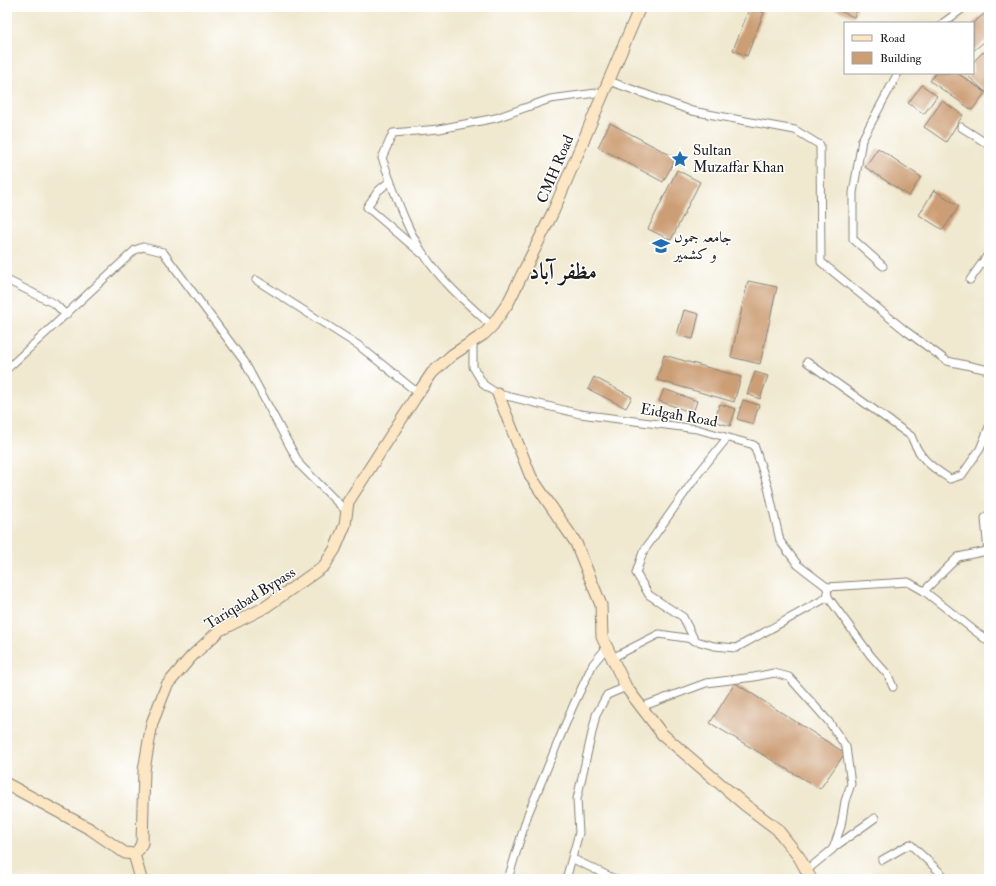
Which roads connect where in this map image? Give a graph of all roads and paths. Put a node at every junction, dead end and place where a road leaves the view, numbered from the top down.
1 (640, 7) edge
2 (965, 7) edge
3 (944, 22) edge
4 (897, 74) edge
5 (609, 81) junction
6 (604, 92) junction
7 (961, 127) dead end
8 (989, 145) edge
9 (390, 181) junction
10 (989, 253) edge
11 (424, 256) junction
12 (883, 266) dead end
13 (7, 280) edge
14 (256, 280) dead end
15 (970, 280) dead end
16 (66, 315) junction
17 (492, 326) junction
18 (484, 334) joint
19 (473, 341) junction
20 (807, 362) dead end
21 (7, 369) edge
22 (989, 370) edge
23 (418, 393) junction
24 (498, 394) junction
25 (989, 427) edge
26 (727, 438) junction
27 (346, 511) junction
28 (989, 514) edge
29 (987, 551) junction
30 (989, 564) edge
31 (827, 587) junction
32 (924, 591) junction
33 (828, 597) junction
34 (695, 641) junction
35 (989, 642) edge
36 (607, 647) junction
37 (612, 658) junction
38 (626, 687) junction
39 (893, 687) dead end
40 (641, 707) junction
41 (7, 784) edge
42 (875, 818) dead end
43 (833, 849) junction
44 (134, 854) junction
45 (573, 859) junction
46 (882, 860) dead end
47 (809, 875) edge
48 (141, 879) edge
49 (508, 879) edge
50 (566, 879) edge
51 (615, 879) edge
52 (947, 879) edge

1 - 5 street, CMH Road
2 - 3 street
4 - 12 street
5 - 6 street, CMH Road
5 - 22 street
6 - 9 street
6 - 17 street, CMH Road
7 - 8 street
9 - 11 street
9 - 11 street
10 - 15 street
11 - 17 street
13 - 16 street
14 - 23 street
16 - 21 street
16 - 27 street
17 - 18 street, CMH Road
18 - 19 street, Tariqabad Bypass
19 - 23 street, Tariqabad Bypass
19 - 24 street, Eidgah Road
20 - 25 street
23 - 27 street, Tariqabad Bypass
24 - 26 street, Eidgah Road
24 - 36 street
26 - 31 street, Eidgah Road
26 - 34 street
27 - 44 street, Tariqabad Bypass
28 - 29 street
29 - 30 street
29 - 32 street
31 - 32 street
31 - 33 street
32 - 35 street
33 - 34 street
33 - 39 street
34 - 37 street
36 - 37 street
36 - 49 street
37 - 38 street
38 - 40 street
38 - 45 street
40 - 43 street
40 - 47 street
41 - 44 street
42 - 43 street
43 - 47 street
44 - 48 street
45 - 50 street
45 - 51 street
46 - 52 street

